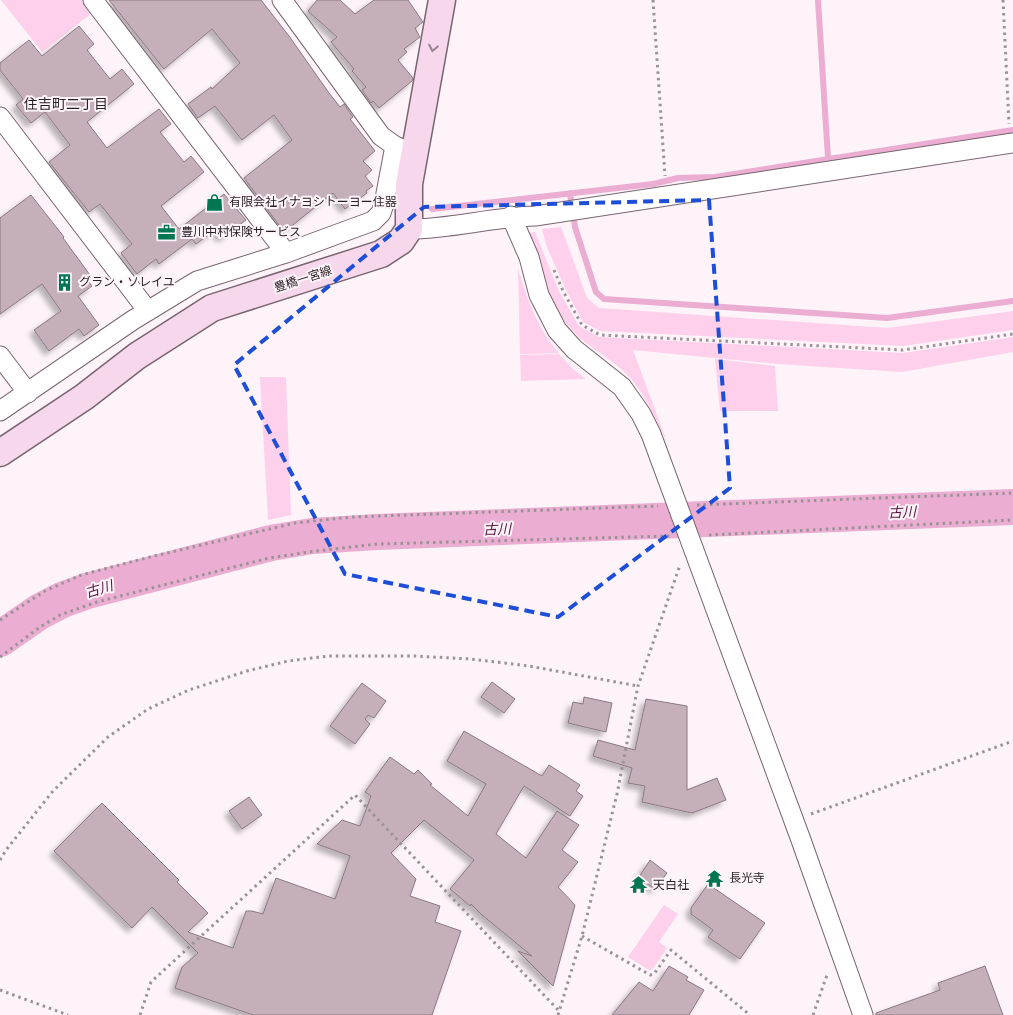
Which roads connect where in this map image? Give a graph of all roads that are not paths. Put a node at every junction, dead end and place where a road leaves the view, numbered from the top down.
1 (93, 0) edge
2 (442, 0) edge
3 (288, 2) edge
4 (0, 117) edge
5 (1011, 134) edge
6 (404, 149) junction
7 (511, 216) junction
8 (409, 229) junction
9 (286, 253) junction
10 (148, 312) junction
11 (0, 356) edge
12 (28, 393) junction
13 (0, 411) edge
14 (0, 453) edge
15 (863, 1015) edge

1 - 9 street
2 -> 6 main road
3 - 6 street
4 - 10 street
5 - 7 street
6 - 8 main road
6 - 9 street
7 - 8 street
7 - 15 street
8 - 14 main road, 豊橋一宮線
9 - 10 street
10 - 12 street
11 - 12 street
12 - 13 street

